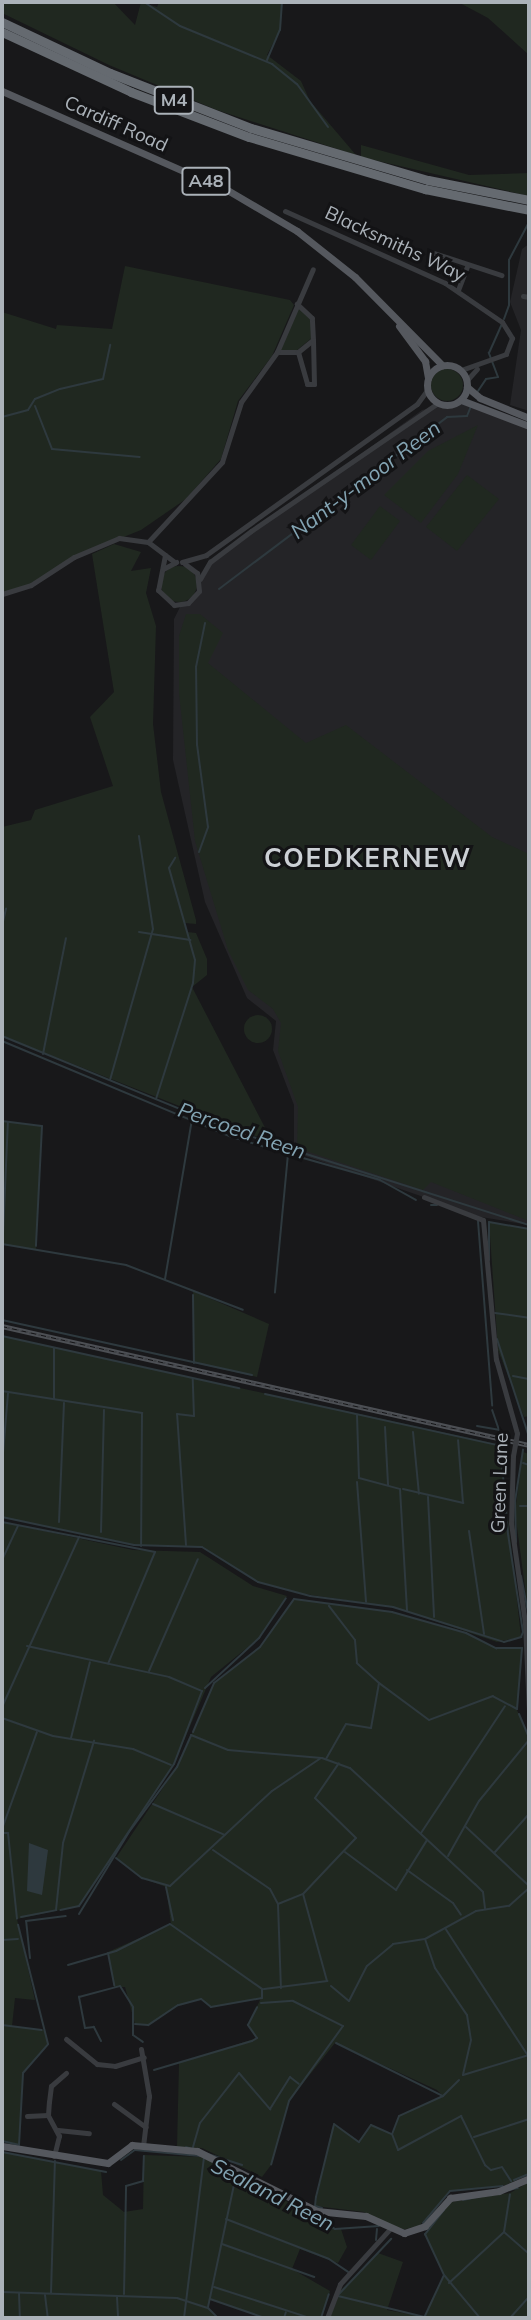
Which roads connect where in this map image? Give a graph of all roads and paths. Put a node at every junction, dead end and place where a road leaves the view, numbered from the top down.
1 (2, 16) edge
2 (2, 22) edge
3 (2, 33) edge
4 (80, 60) junction
5 (2, 91) edge
6 (355, 165) junction
7 (529, 200) edge
8 (529, 210) edge
9 (285, 211) dead end
10 (434, 253) dead end
11 (467, 267) junction
12 (313, 269) dead end
13 (501, 275) dead end
14 (458, 290) junction
15 (297, 304) junction
16 (387, 309) junction
17 (313, 340) junction
18 (277, 352) junction
19 (298, 352) junction
20 (442, 365) junction
21 (483, 365) junction
22 (461, 370) junction
23 (428, 378) junction
24 (467, 384) junction
25 (427, 390) junction
26 (461, 400) junction
27 (438, 403) junction
28 (529, 418) edge
29 (529, 426) edge
30 (148, 542) junction
31 (165, 555) junction
32 (179, 562) junction
33 (163, 569) junction
34 (200, 579) junction
35 (2, 594) edge
36 (425, 1197) dead end
37 (529, 1711) edge
38 (66, 2039) dead end
39 (141, 2049) dead end
40 (144, 2057) junction
41 (66, 2073) dead end
42 (114, 2104) dead end
43 (48, 2115) junction
44 (27, 2116) dead end
45 (146, 2127) junction
46 (58, 2130) junction
47 (89, 2133) dead end
48 (2, 2146) edge
49 (144, 2146) junction
50 (54, 2156) junction
51 (529, 2178) edge
52 (384, 2225) junction
53 (327, 2318) edge

1 - 4 highway
2 - 4 highway, M4
3 - 6 highway, M4
4 - 6 highway, M4
5 - 16 main road, Cardiff Road / A48
6 - 7 highway, M4
6 - 8 highway, M4
9 - 14 street, Blacksmiths Way
10 - 11 street
11 - 13 street
11 - 14 street
12 - 15 street
14 - 21 street, Blacksmiths Way
15 - 17 street
15 - 18 street
16 - 20 main road, Cardiff Road / A48
16 - 23 main road, Cardiff Road / A48
17 - 19 street
17 - 19 street
18 - 19 street
18 - 30 street
20 - 22 main road
20 - 23 main road
21 - 22 street, Blacksmiths Way
21 - 24 street
22 - 24 main road
23 - 25 main road
24 - 26 main road
24 - 28 main road
25 - 27 main road
25 - 32 street
26 - 27 main road
26 - 29 main road
27 - 34 street
30 - 31 street
30 - 35 street
31 - 32 street
31 - 33 street
32 - 33 street
32 - 34 street
33 - 34 street
36 - 37 street, Green Lane, bridge
38 - 40 street
39 - 40 street
40 - 45 street
41 - 43 street
42 - 45 street
43 - 44 street
43 - 46 street
45 - 49 street
46 - 47 street
46 - 50 street
48 - 50 main road
49 - 50 main road
49 - 52 main road
51 - 52 main road
52 - 53 street

